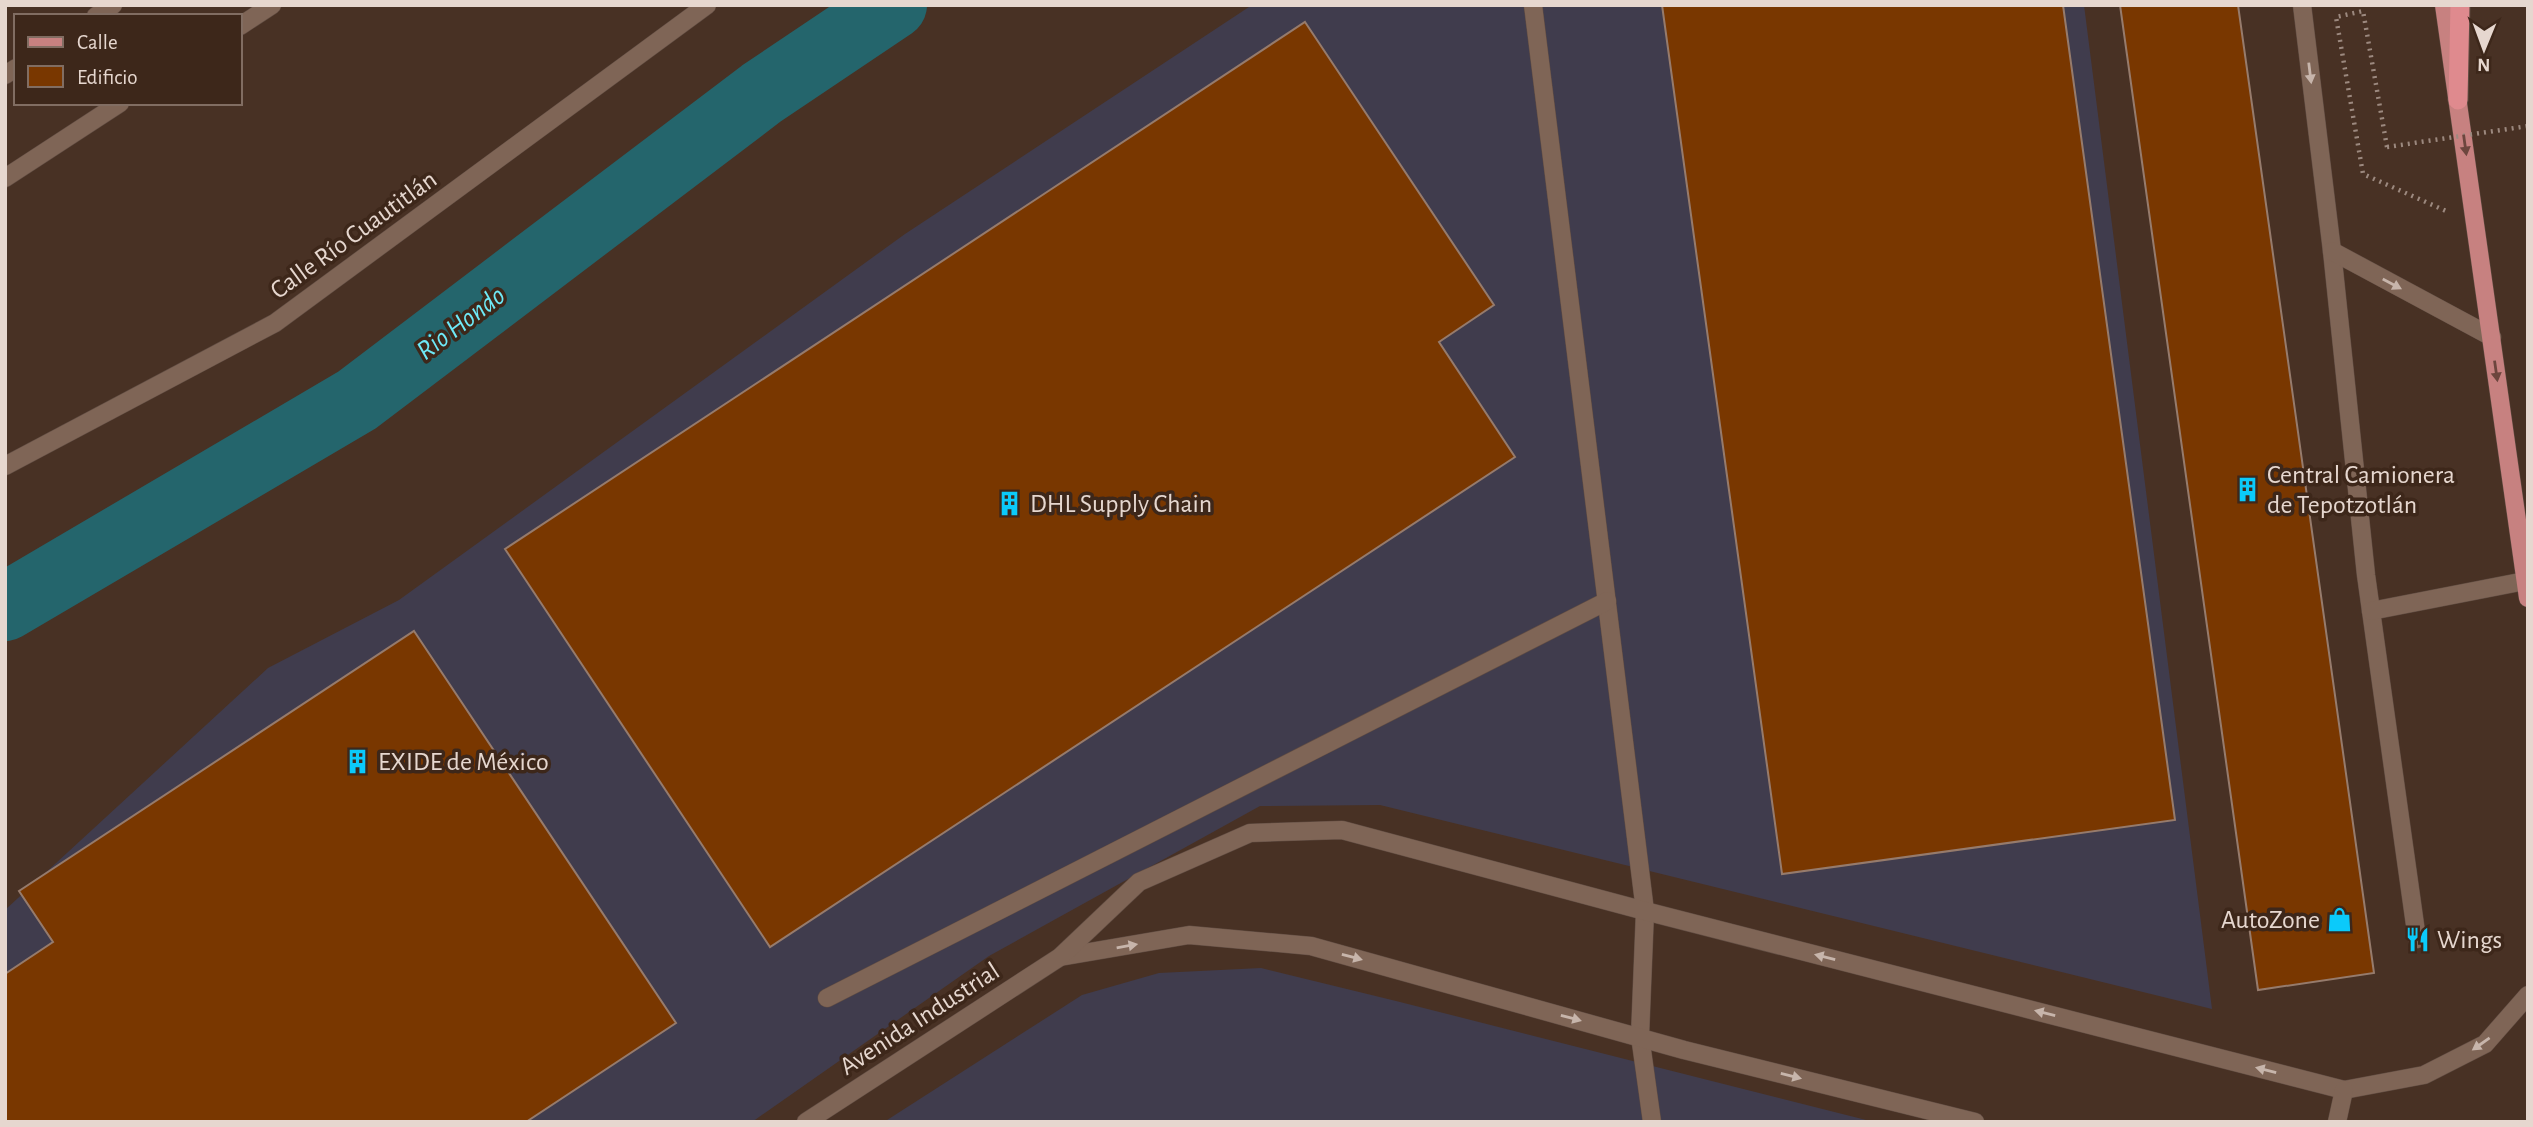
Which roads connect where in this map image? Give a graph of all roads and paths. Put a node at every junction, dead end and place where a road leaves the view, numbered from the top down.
1 (272, 5) edge
2 (707, 5) edge
3 (1533, 5) edge
4 (2302, 5) edge
5 (2444, 5) edge
6 (2460, 5) edge
7 (242, 25) edge
8 (2458, 100) junction
9 (117, 105) edge
10 (2528, 126) edge
11 (5, 178) edge
12 (2476, 224) junction
13 (2332, 251) junction
14 (2492, 337) junction
15 (5, 466) edge
16 (2527, 590) edge
17 (1607, 601) junction
18 (2371, 611) junction
19 (1645, 911) junction
20 (2417, 939) dead end
21 (1060, 957) junction
22 (2528, 995) edge
23 (827, 998) dead end
24 (1640, 1037) junction
25 (2344, 1090) junction
26 (806, 1122) edge
27 (1652, 1122) edge
28 (1975, 1122) edge
29 (2337, 1122) edge

1 - 7 street
2 - 15 street, Calle Río Cuautitlán
3 - 17 street
4 -> 13 street
5 - 8 main road
6 - 8 highway
8 -> 12 main road
9 - 11 street
10 - 12 path, bridge
12 - 14 main road
13 -> 14 street
13 - 18 street
14 -> 16 main road
16 - 18 street
17 - 19 street
17 - 23 street
18 - 20 street
19 - 21 street
19 - 24 street
25 -> 19 street
21 -> 24 street
21 - 26 street, Avenida Industrial
22 -> 25 street
24 - 27 street
24 -> 28 street
25 - 29 street

